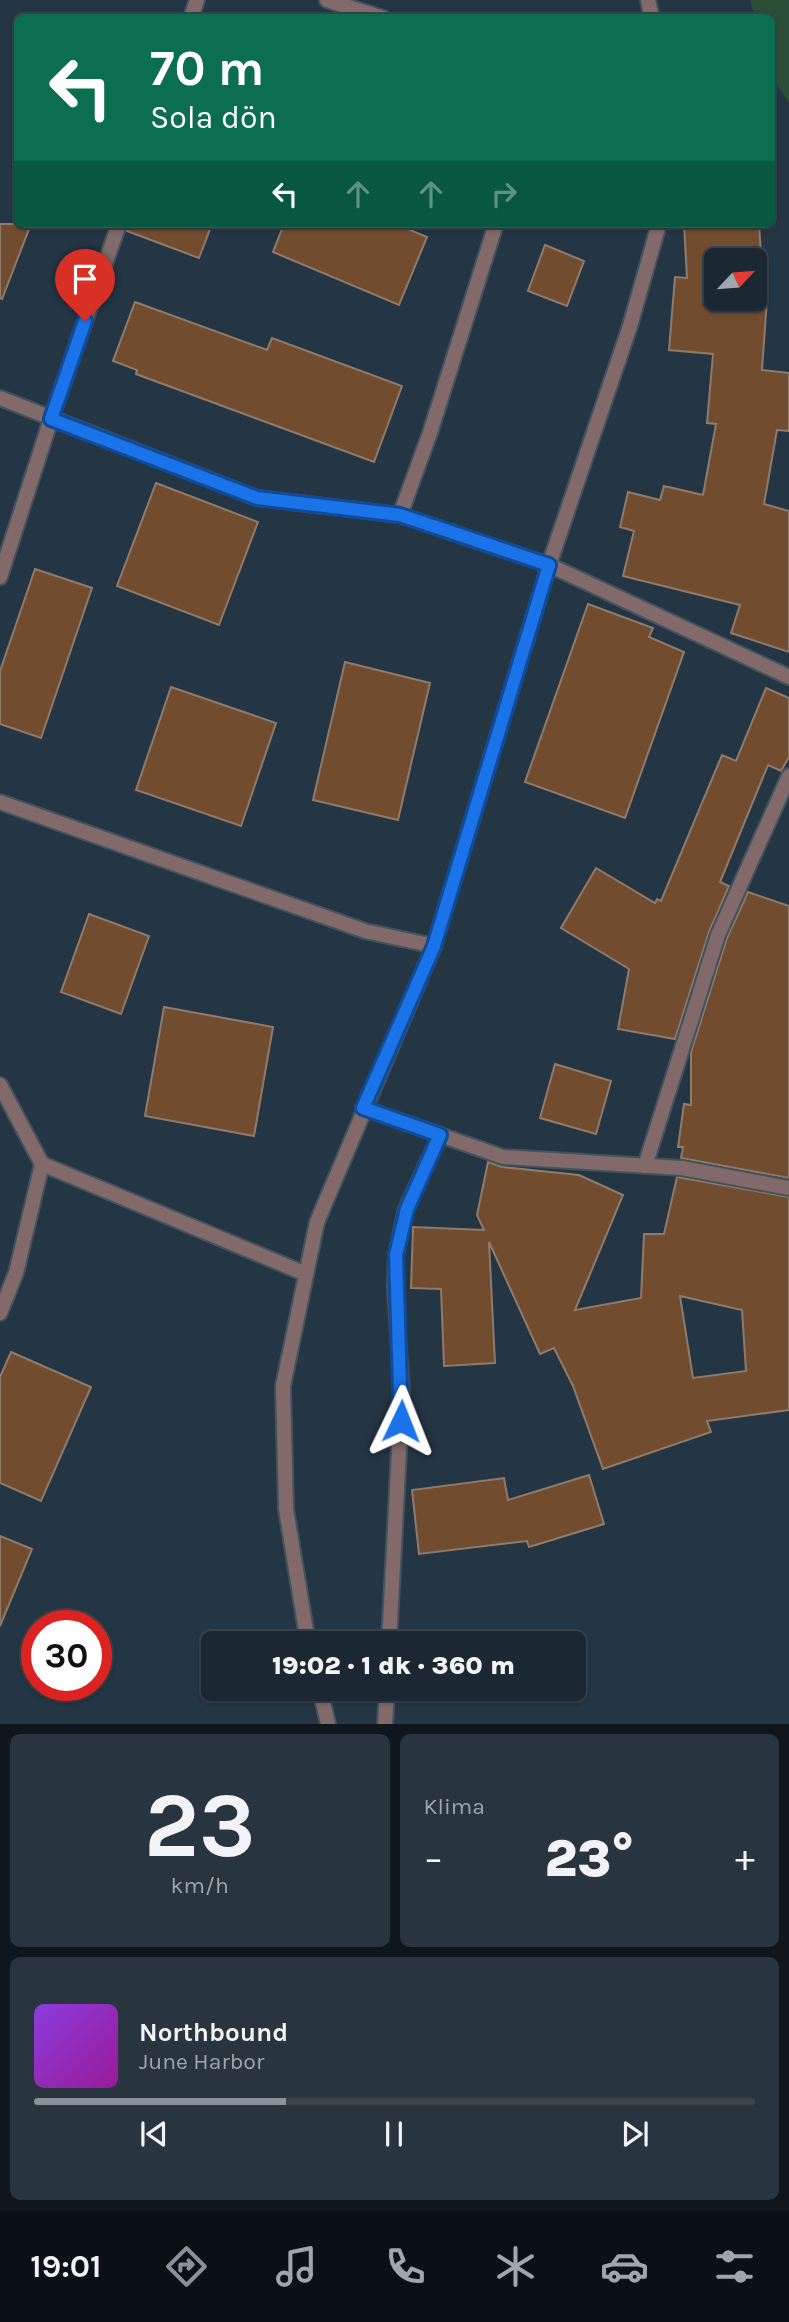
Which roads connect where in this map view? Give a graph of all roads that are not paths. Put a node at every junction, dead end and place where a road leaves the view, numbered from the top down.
1 (327, 0) edge
2 (371, 14) edge
3 (118, 228) edge
4 (495, 228) edge
5 (658, 228) edge
6 (0, 398) edge
7 (51, 419) junction
8 (400, 515) junction
9 (549, 565) junction
10 (0, 577) edge
11 (789, 677) edge
12 (789, 776) edge
13 (0, 802) edge
14 (434, 946) junction
15 (0, 1085) edge
16 (363, 1108) junction
17 (440, 1135) junction
18 (42, 1164) junction
19 (645, 1166) junction
20 (789, 1188) edge
21 (0, 1270) edge
22 (16, 1273) junction
23 (306, 1274) junction
24 (0, 1312) edge
25 (306, 1631) edge
26 (390, 1631) edge
27 (323, 1701) edge
28 (386, 1701) edge
29 (328, 1724) edge
30 (385, 1724) edge

1 - 2 street
3 - 7 street
4 - 8 street
5 - 9 street
6 - 7 street
7 - 8 street
7 - 10 street
8 - 9 street
9 - 11 street
9 - 14 street
12 - 19 street
13 - 14 street
14 - 16 street
15 - 18 street
16 - 17 street
16 - 23 street
17 - 19 street
17 - 26 street
18 - 22 street
18 - 23 street
19 - 20 street
21 - 22 street
22 - 24 street
23 - 25 street
27 - 29 street
28 - 30 street

